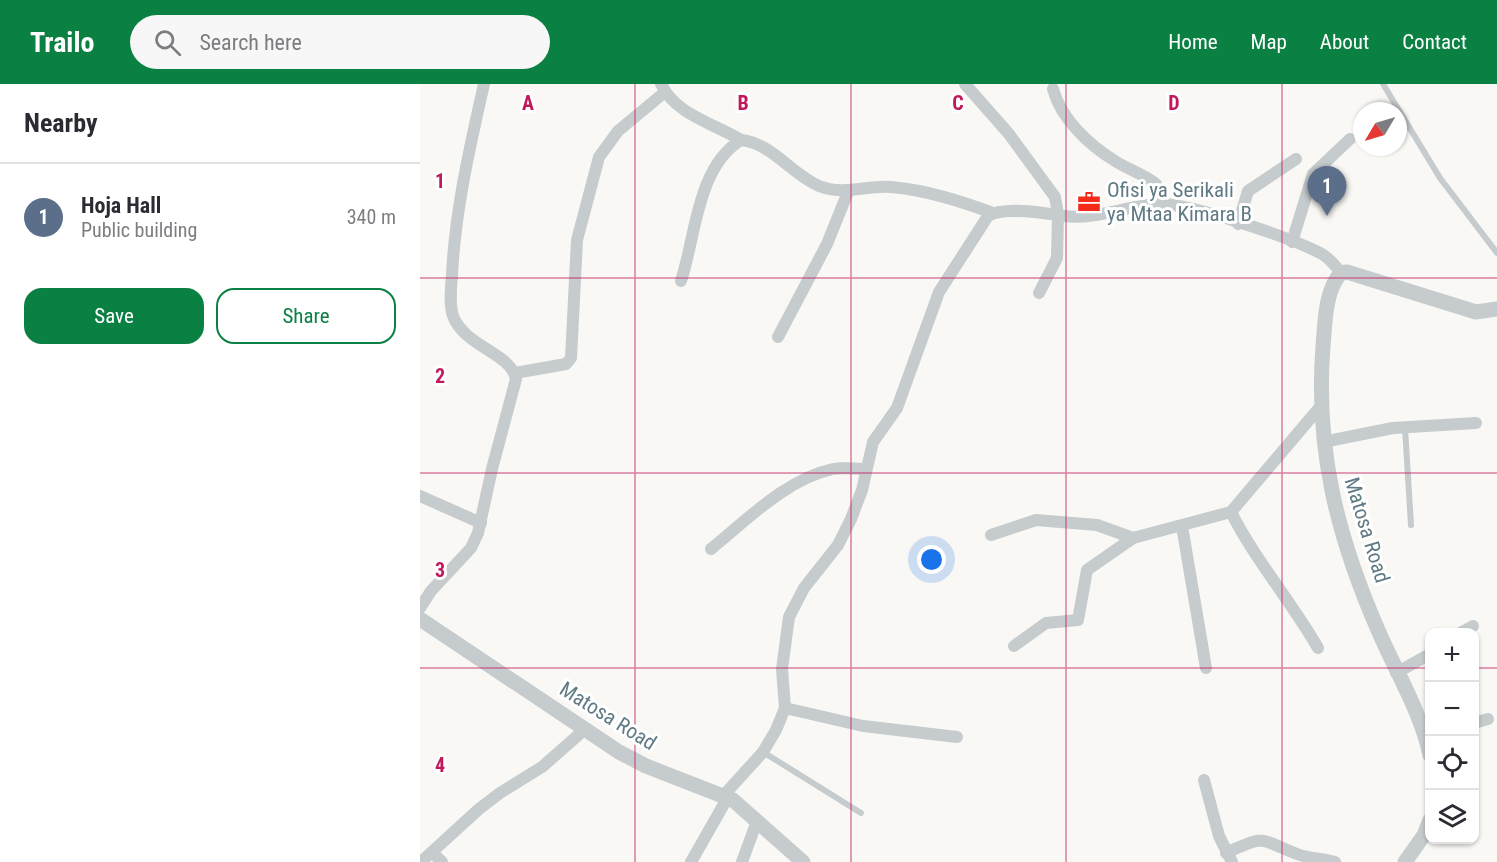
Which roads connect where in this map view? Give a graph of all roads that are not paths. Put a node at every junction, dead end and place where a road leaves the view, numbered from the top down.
1 (484, 84) edge
2 (965, 84) edge
3 (1383, 84) edge
4 (663, 88) edge
5 (1053, 88) dead end
6 (1350, 139) dead end
7 (741, 140) junction
8 (1296, 159) dead end
9 (848, 192) junction
10 (1160, 204) junction
11 (993, 213) junction
12 (1058, 214) junction
13 (1238, 224) junction
14 (1292, 242) junction
15 (1497, 253) edge
16 (1341, 273) junction
17 (681, 281) dead end
18 (1039, 293) dead end
19 (1497, 309) edge
20 (778, 337) dead end
21 (515, 373) junction
22 (1320, 407) junction
23 (1476, 423) dead end
24 (1405, 428) junction
25 (1323, 442) junction
26 (866, 469) junction
27 (420, 496) edge
28 (1231, 512) junction
29 (481, 524) junction
30 (1412, 525) dead end
31 (1182, 526) junction
32 (991, 535) dead end
33 (1133, 538) junction
34 (711, 549) dead end
35 (420, 608) edge
36 (420, 619) edge
37 (1014, 646) dead end
38 (1318, 648) dead end
39 (1425, 657) edge
40 (1206, 668) dead end
41 (1396, 673) junction
42 (785, 708) junction
43 (1488, 719) dead end
44 (1479, 722) edge
45 (1425, 723) edge
46 (584, 730) junction
47 (957, 737) dead end
48 (763, 752) junction
49 (1204, 780) dead end
50 (726, 796) junction
51 (861, 813) dead end
52 (757, 821) junction
53 (1425, 832) edge
54 (432, 852) junction
55 (1229, 858) edge
56 (421, 862) edge
57 (442, 862) edge
58 (691, 862) edge
59 (742, 862) edge
60 (803, 862) edge
61 (1335, 862) edge
62 (1406, 862) edge

1 - 21 street
2 - 12 street
3 - 15 lane
4 - 7 street
4 - 21 street
5 - 10 street
6 - 14 street
7 - 9 street
7 - 17 street
8 - 13 street
9 - 11 street
9 - 20 street
10 - 12 street
10 - 13 street
11 - 12 street
11 - 26 street
12 - 18 street
13 - 14 street
14 - 16 street
16 - 19 street
16 - 22 street, Matosa Road
21 - 29 street
22 - 25 street, Matosa Road
22 - 28 street
23 - 24 street
24 - 25 street
24 - 30 lane
25 - 41 street, Matosa Road
26 - 34 street
26 - 42 street
27 - 29 street
28 - 31 street
28 - 38 street
29 - 35 street
31 - 33 street
31 - 40 street
32 - 33 street
33 - 37 street
36 - 46 street, Matosa Road
39 - 41 street
41 - 45 street, Matosa Road
42 - 47 street
42 - 48 street
43 - 44 street
46 - 50 street, Matosa Road
46 - 54 street
48 - 50 street
48 - 51 lane
49 - 55 street
50 - 52 street, Matosa Road
50 - 58 street
52 - 59 street
52 - 60 street, Matosa Road
53 - 62 street
54 - 56 street
54 - 57 street
55 - 61 street

